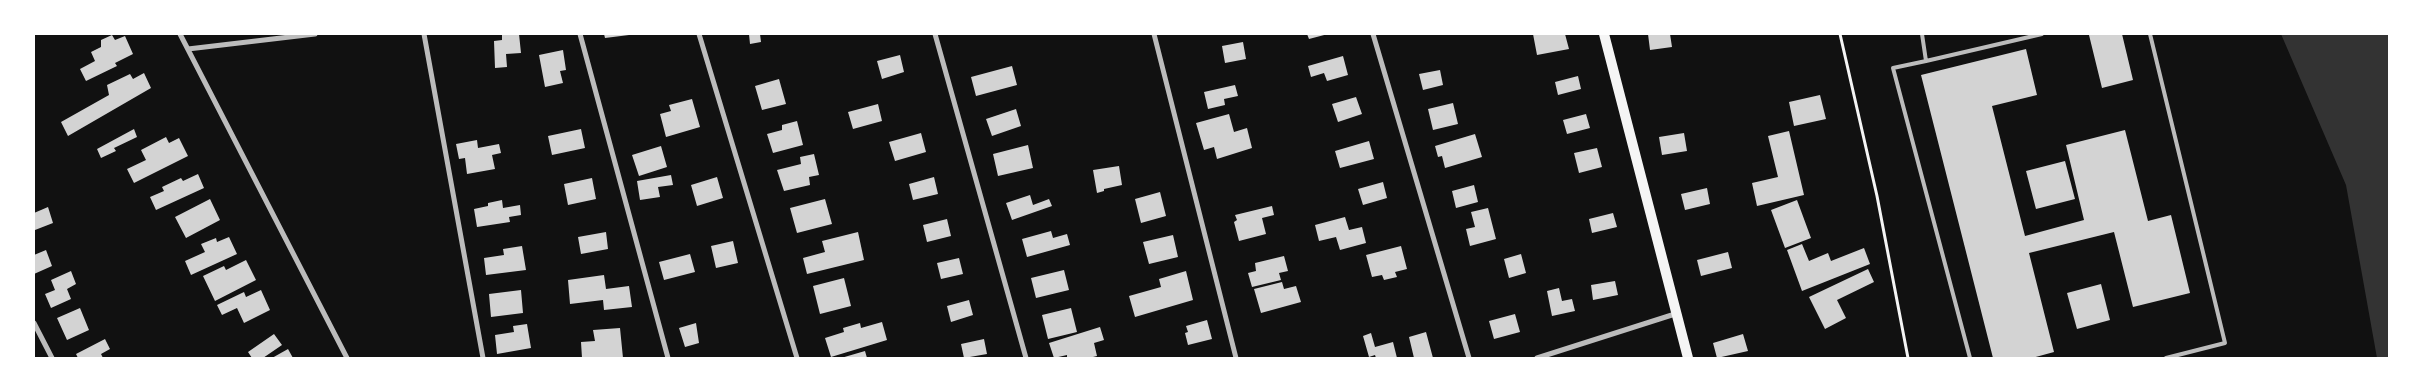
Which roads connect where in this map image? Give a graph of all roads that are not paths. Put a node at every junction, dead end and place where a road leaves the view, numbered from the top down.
1 (180, 34) edge
2 (315, 34) edge
3 (424, 34) edge
4 (580, 34) edge
5 (699, 34) edge
6 (935, 34) edge
7 (1154, 34) edge
8 (1373, 34) edge
9 (1604, 34) edge
10 (1922, 34) edge
11 (2042, 34) edge
12 (2150, 34) edge
13 (188, 49) junction
14 (1926, 61) junction
15 (1675, 314) junction
16 (34, 323) edge
17 (52, 358) edge
18 (347, 358) edge
19 (483, 358) edge
20 (668, 358) edge
21 (797, 358) edge
22 (1026, 358) edge
23 (1236, 358) edge
24 (1469, 358) edge
25 (1537, 358) edge
26 (1688, 358) edge
27 (1970, 358) edge
28 (2166, 358) edge

1 - 13 street
2 - 13 street
3 - 19 street
4 - 20 street
5 - 21 street
6 - 22 street
7 - 23 street
8 - 24 street
9 - 15 main road
10 - 14 lane
11 - 14 lane
12 - 28 lane
13 - 18 street
14 - 27 lane
15 - 25 street
15 - 26 main road
16 - 17 street

